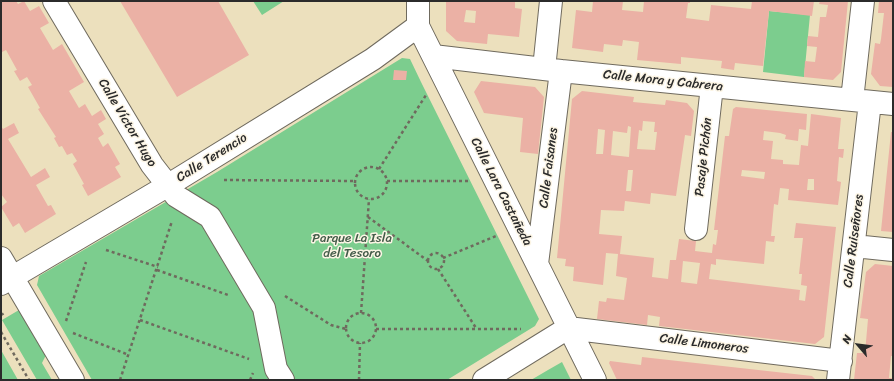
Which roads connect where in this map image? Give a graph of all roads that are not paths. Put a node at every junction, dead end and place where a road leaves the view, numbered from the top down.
1 (54, 1) edge
2 (418, 1) edge
3 (551, 1) edge
4 (863, 1) edge
5 (418, 26) junction
6 (433, 56) junction
7 (552, 70) junction
8 (712, 86) junction
9 (861, 101) junction
10 (893, 104) edge
11 (171, 191) junction
12 (696, 229) dead end
13 (854, 246) junction
14 (893, 250) edge
15 (1, 258) edge
16 (537, 264) junction
17 (7, 281) edge
18 (568, 328) junction
19 (839, 370) edge
20 (73, 380) edge
21 (283, 380) edge
22 (484, 380) edge
23 (595, 380) edge

1 - 11 street, Calle Víctor Hugo
2 - 5 street, Calle Lara Castañeda
3 - 7 street, Calle Faisanes
4 - 9 street, Calle Ruiseñores
5 - 6 street, Calle Lara Castañeda
5 - 11 street, Calle Terencio
6 - 7 street, Calle Mora y Cabrera
6 - 16 street, Calle Lara Castañeda
7 - 8 street, Calle Mora y Cabrera
7 - 16 street, Calle Faisanes
8 - 9 street, Calle Mora y Cabrera
8 - 12 street, Pasaje Pichón
9 - 10 street, Calle Mora y Cabrera
9 - 13 street, Calle Ruiseñores
11 - 17 street, Calle Terencio
11 - 21 street, Calle Víctor Hugo
13 - 14 street
13 - 19 street, Calle Ruiseñores
15 - 17 street
16 - 18 street, Calle Lara Castañeda
17 - 20 street
18 - 19 street, Calle Limoneros
18 - 22 street
18 - 23 street, Calle Lara Castañeda

